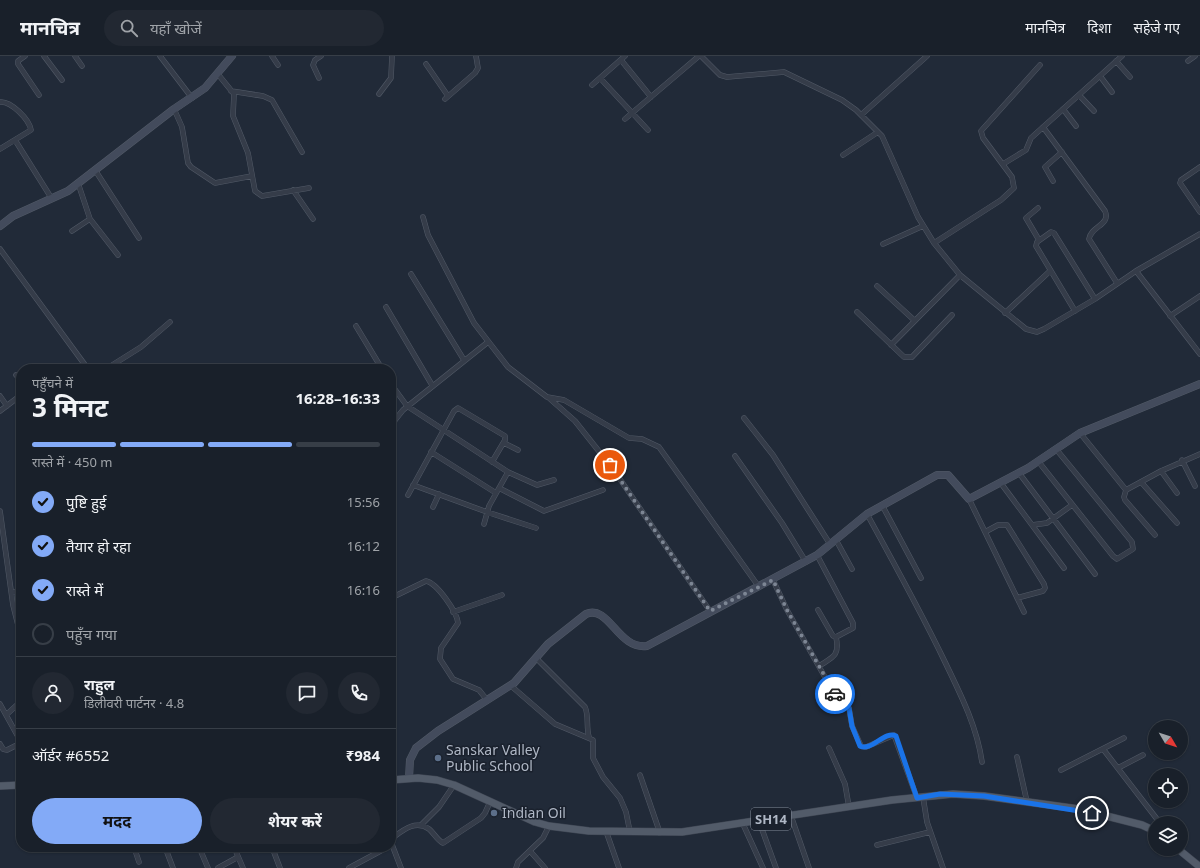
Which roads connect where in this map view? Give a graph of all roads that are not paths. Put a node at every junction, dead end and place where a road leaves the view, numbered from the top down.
1 (25, 56) edge
2 (44, 56) edge
3 (75, 56) edge
4 (160, 56) edge
5 (232, 56) edge
6 (272, 56) edge
7 (321, 56) edge
8 (392, 56) edge
9 (476, 56) edge
10 (625, 56) edge
11 (700, 56) edge
12 (927, 56) edge
13 (1122, 56) edge
14 (1195, 56) edge
15 (621, 60) junction
16 (1116, 61) junction
17 (1188, 61) dead end
18 (426, 64) dead end
19 (278, 65) dead end
20 (1040, 65) dead end
21 (82, 66) dead end
22 (218, 73) junction
23 (1100, 76) junction
24 (1130, 77) dead end
25 (319, 78) dead end
26 (600, 78) junction
27 (62, 80) dead end
28 (592, 85) dead end
29 (231, 90) junction
30 (1112, 92) dead end
31 (379, 94) dead end
32 (39, 95) dead end
33 (1079, 95) junction
34 (651, 97) junction
35 (192, 98) junction
36 (0, 102) edge
37 (174, 109) junction
38 (1063, 109) junction
39 (1094, 111) dead end
40 (632, 113) junction
41 (861, 115) junction
42 (625, 119) dead end
43 (1076, 126) dead end
44 (1043, 127) junction
45 (648, 130) dead end
46 (878, 132) junction
47 (15, 140) junction
48 (0, 149) edge
49 (302, 152) dead end
50 (1062, 152) junction
51 (843, 155) dead end
52 (1003, 164) junction
53 (1200, 167) edge
54 (95, 170) junction
55 (252, 176) junction
56 (1053, 181) dead end
57 (78, 183) junction
58 (309, 188) dead end
59 (293, 190) junction
60 (52, 198) junction
61 (1038, 208) dead end
62 (1200, 212) edge
63 (423, 217) dead end
64 (90, 219) junction
65 (313, 219) dead end
66 (0, 226) edge
67 (923, 226) junction
68 (72, 230) dead end
69 (1200, 234) edge
70 (139, 238) dead end
71 (1039, 240) junction
72 (934, 243) junction
73 (883, 244) dead end
74 (0, 249) edge
75 (118, 255) dead end
76 (1050, 271) junction
77 (1136, 271) junction
78 (411, 274) dead end
79 (960, 275) junction
80 (1117, 284) junction
81 (877, 286) dead end
82 (1200, 296) edge
83 (1095, 298) junction
84 (386, 307) dead end
85 (1075, 311) junction
86 (858, 312) dead end
87 (1005, 313) junction
88 (952, 315) dead end
89 (1170, 316) junction
90 (914, 320) junction
91 (170, 322) dead end
92 (356, 326) dead end
93 (488, 342) junction
94 (891, 345) junction
95 (1200, 354) edge
96 (464, 360) junction
97 (84, 364) edge
98 (114, 364) edge
99 (379, 364) edge
100 (1200, 384) edge
101 (432, 385) junction
102 (396, 391) edge
103 (0, 396) edge
104 (547, 397) junction
105 (16, 399) edge
106 (7, 406) junction
107 (407, 406) junction
108 (0, 411) edge
109 (744, 418) dead end
110 (396, 419) edge
111 (444, 430) junction
112 (1080, 434) junction
113 (504, 443) junction
114 (1056, 449) junction
115 (518, 450) dead end
116 (432, 452) junction
117 (1200, 454) edge
118 (736, 456) dead end
119 (1182, 460) junction
120 (492, 462) junction
121 (1038, 462) junction
122 (1161, 471) junction
123 (508, 472) junction
124 (1019, 473) junction
125 (554, 480) dead end
126 (1000, 482) junction
127 (1141, 482) junction
128 (413, 485) junction
129 (1195, 486) dead end
130 (499, 488) junction
131 (603, 490) dead end
132 (1126, 490) junction
133 (496, 493) junction
134 (1177, 493) dead end
135 (439, 494) junction
136 (408, 495) dead end
137 (969, 499) junction
138 (882, 505) junction
139 (1072, 505) junction
140 (433, 507) dead end
141 (0, 512) edge
142 (487, 512) junction
143 (867, 514) junction
144 (1054, 519) junction
145 (1177, 523) dead end
146 (484, 524) dead end
147 (1032, 525) junction
148 (536, 528) dead end
149 (2, 530) edge
150 (985, 532) junction
151 (1155, 535) dead end
152 (833, 542) junction
153 (817, 555) junction
154 (806, 562) junction
155 (1064, 568) dead end
156 (852, 569) dead end
157 (1095, 574) dead end
158 (921, 578) dead end
159 (773, 580) junction
160 (759, 587) junction
161 (12, 592) junction
162 (16, 592) edge
163 (502, 595) dead end
164 (396, 596) edge
165 (1017, 598) junction
166 (818, 610) dead end
167 (710, 611) junction
168 (453, 612) junction
169 (1024, 612) dead end
170 (16, 619) edge
171 (836, 638) junction
172 (536, 658) junction
173 (818, 666) junction
174 (510, 685) junction
175 (488, 700) junction
176 (0, 704) edge
177 (16, 706) edge
178 (6, 715) junction
179 (16, 733) edge
180 (589, 737) junction
181 (1124, 738) dead end
182 (0, 744) edge
183 (16, 745) edge
184 (829, 748) dead end
185 (1103, 749) junction
186 (1143, 755) dead end
187 (1017, 757) dead end
188 (982, 762) dead end
189 (1118, 768) junction
190 (1061, 770) dead end
191 (640, 775) dead end
192 (409, 778) junction
193 (396, 779) edge
194 (16, 785) edge
195 (454, 785) junction
196 (0, 786) edge
197 (920, 798) junction
198 (490, 802) junction
199 (1027, 802) junction
200 (849, 807) junction
201 (791, 816) junction
202 (1155, 816) edge
203 (758, 821) junction
204 (743, 824) junction
205 (421, 825) junction
206 (549, 826) junction
207 (1148, 828) edge
208 (606, 831) junction
209 (630, 832) junction
210 (930, 832) junction
211 (660, 833) junction
212 (396, 839) edge
213 (877, 845) dead end
214 (530, 851) junction
215 (136, 852) edge
216 (167, 852) edge
217 (201, 852) edge
218 (236, 852) edge
219 (274, 852) edge
220 (377, 852) edge
221 (394, 852) edge
222 (1187, 856) edge
223 (238, 857) junction
224 (139, 862) dead end
225 (1200, 867) edge
226 (173, 868) edge
227 (208, 868) edge
228 (218, 868) edge
229 (243, 868) edge
230 (280, 868) edge
231 (349, 868) edge
232 (401, 868) edge
233 (516, 868) edge
234 (545, 868) edge
235 (619, 868) edge
236 (763, 868) edge
237 (776, 868) edge
238 (809, 868) edge
239 (943, 868) edge

1 - 32 street
2 - 27 street
3 - 21 street
4 - 35 street
5 - 22 street
6 - 19 street
7 - 25 street
8 - 31 street
9 - 18 street
10 - 15 street
11 - 34 street
11 - 41 street
12 - 41 street
13 - 16 street
14 - 17 street
15 - 26 street
15 - 34 street
16 - 23 street
16 - 24 street
20 - 52 street
22 - 29 street
22 - 35 street
23 - 30 street
23 - 33 street
26 - 28 street
26 - 40 street
29 - 49 street
29 - 55 street
33 - 38 street
33 - 39 street
34 - 40 street
35 - 37 street
36 - 47 street
37 - 54 street
37 - 55 street
38 - 43 street
38 - 44 street
40 - 42 street
40 - 45 street
41 - 46 street
44 - 50 street
44 - 52 street
46 - 51 street
46 - 67 street
47 - 48 street
47 - 60 street
50 - 56 street
50 - 80 street
52 - 72 street
53 - 62 street
54 - 57 street
54 - 70 street
55 - 59 street
57 - 60 street
57 - 64 street
58 - 59 street
59 - 65 street
60 - 66 street
61 - 71 street
63 - 93 street
64 - 68 street
64 - 75 street
67 - 72 street
67 - 73 street
69 - 77 street
71 - 76 street
71 - 83 street
72 - 79 street
74 - 97 street
76 - 85 street
76 - 87 street
77 - 80 street
77 - 89 street
78 - 96 street
79 - 87 street
79 - 90 street
80 - 83 street
81 - 90 street
82 - 89 street
83 - 85 street
84 - 101 street
85 - 87 street
86 - 94 street
88 - 94 street
89 - 95 street
90 - 94 street
91 - 98 street
92 - 99 street
93 - 96 street
93 - 104 street
96 - 101 street
100 - 112 street
101 - 107 street
102 - 107 street
103 - 106 street
104 - 160 street
104 - 167 street
105 - 106 street
106 - 108 street
107 - 110 street
107 - 111 street
109 - 152 street
111 - 113 street
111 - 116 street
111 - 120 street
112 - 114 street
112 - 132 street
113 - 115 street
113 - 120 street
114 - 121 street
114 - 139 street
116 - 128 street
116 - 133 street
117 - 119 street
118 - 154 street
119 - 122 street
119 - 129 street
120 - 123 street
121 - 124 street
121 - 139 street
122 - 127 street
122 - 134 street
123 - 125 street
123 - 130 street
124 - 126 street
124 - 144 street
126 - 137 street
126 - 147 street
127 - 132 street
127 - 145 street
128 - 135 street
128 - 136 street
130 - 131 street
130 - 133 street
132 - 151 street
133 - 142 street
135 - 140 street
135 - 142 street
137 - 138 street
137 - 150 street
138 - 143 street
138 - 158 street
139 - 144 street
141 - 149 street
142 - 146 street
142 - 148 street
143 - 152 street
143 - 188 street
144 - 147 street
144 - 157 street
147 - 155 street
149 - 161 street
150 - 165 street
150 - 165 street
152 - 153 street
152 - 156 street
153 - 154 street
153 - 171 street
154 - 159 street
159 - 160 street
159 - 173 street
160 - 167 street
161 - 162 street
161 - 170 street
163 - 168 street
164 - 168 street
165 - 169 street
166 - 171 street
167 - 172 street
168 - 175 street
171 - 173 street
172 - 174 street
172 - 180 street
173 - 197 street
174 - 175 street
174 - 180 street
175 - 192 street
176 - 178 street
177 - 178 street
178 - 179 street
180 - 209 street
181 - 185 street
182 - 183 street
184 - 200 street
185 - 189 street
185 - 190 street
186 - 189 street
187 - 199 street
189 - 202 street
191 - 211 street
192 - 193 main road, SH14 / SH14
192 - 195 main road, SH14 / SH14
194 - 196 main road
195 - 198 main road, SH14 / SH14
195 - 205 street
197 - 199 main road, SH14 / SH14
197 - 200 main road, SH14 / SH14
197 - 210 street
198 - 205 street
198 - 206 main road, SH14 / SH14
199 - 207 main road, SH14 / SH14
200 - 201 main road, SH14 / SH14
201 - 203 main road, SH14 / SH14
201 - 238 street
203 - 204 main road, SH14 / SH14
203 - 237 street
204 - 211 main road, SH14 / SH14
204 - 236 street
205 - 212 street
206 - 208 main road, SH14 / SH14
206 - 214 street
208 - 209 main road, SH14 / SH14
208 - 235 street
209 - 211 main road, SH14 / SH14
210 - 213 street
210 - 239 street
214 - 233 street
214 - 234 street
215 - 224 street
216 - 226 street
217 - 227 street
218 - 223 street
219 - 230 street
220 - 231 street
221 - 232 street
222 - 225 main road
223 - 228 street
223 - 229 street

